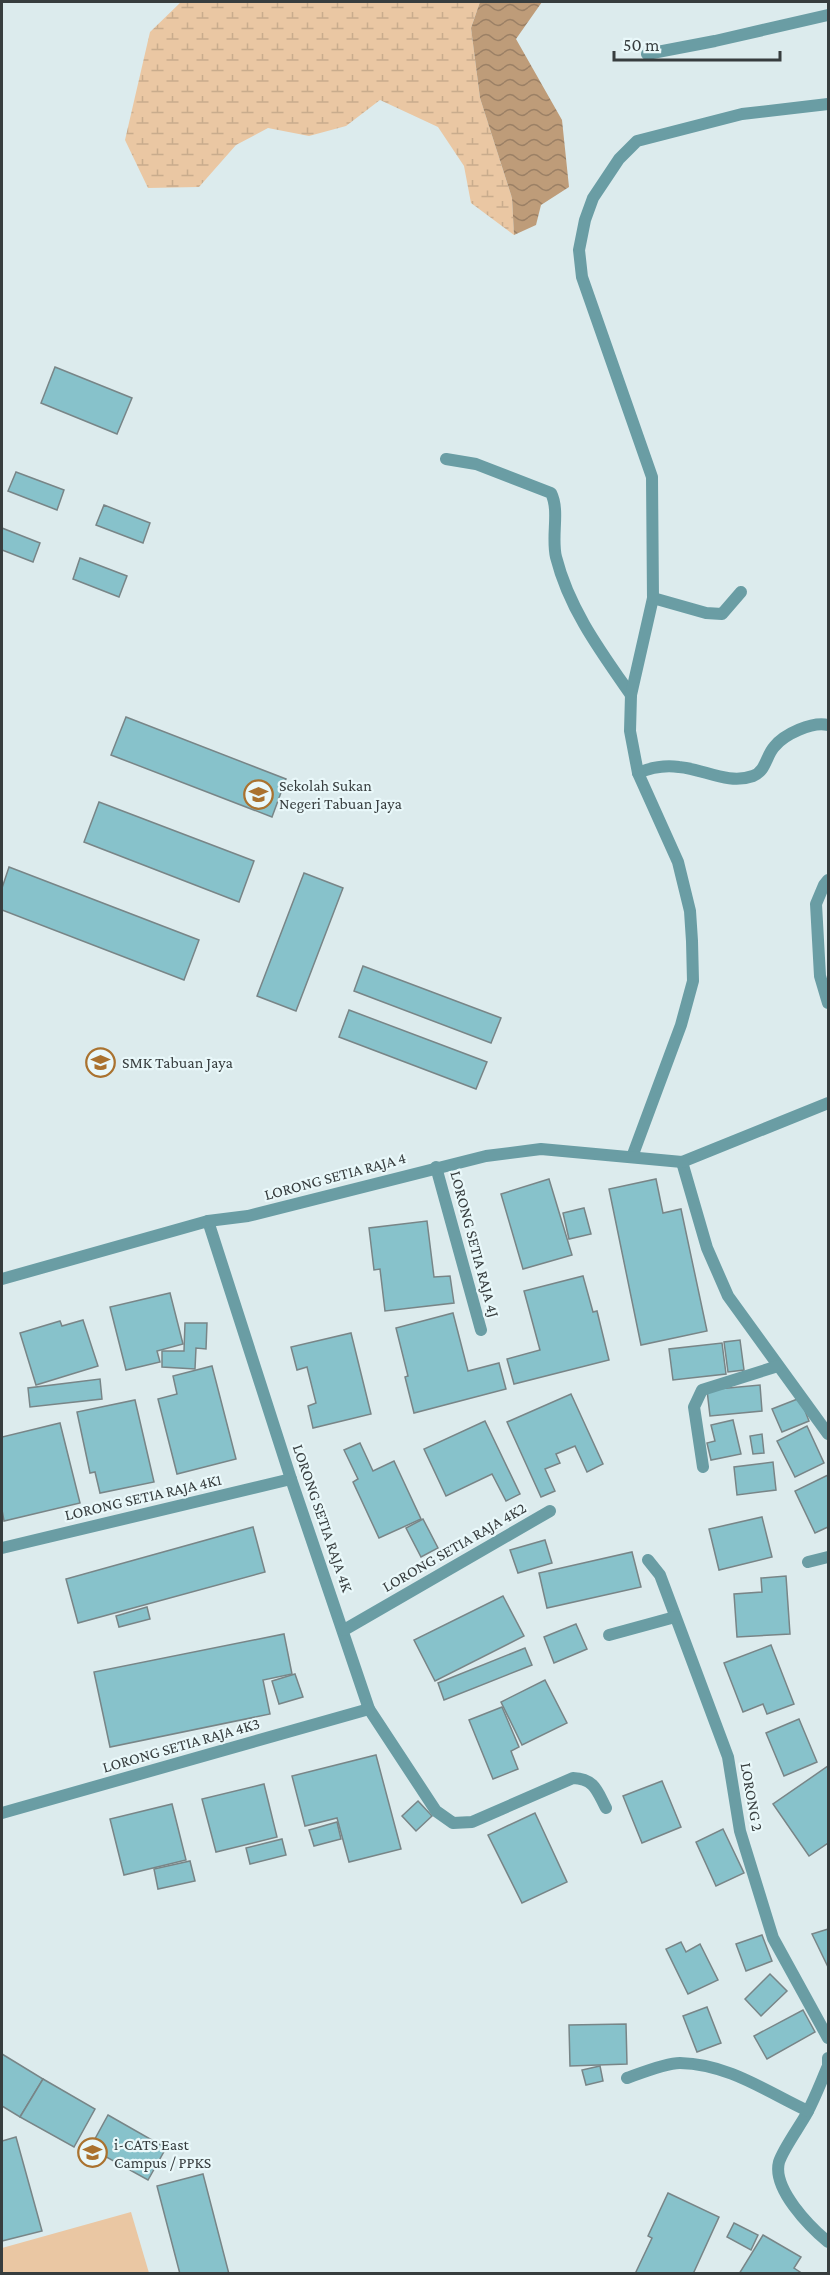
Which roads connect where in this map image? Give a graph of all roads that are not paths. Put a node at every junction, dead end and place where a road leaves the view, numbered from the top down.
1 (828, 15) edge
2 (647, 54) dead end
3 (828, 104) edge
4 (446, 459) dead end
5 (741, 592) dead end
6 (653, 598) junction
7 (631, 695) junction
8 (828, 725) edge
9 (638, 773) junction
10 (828, 880) edge
11 (828, 1004) edge
12 (828, 1103) edge
13 (633, 1157) junction
14 (682, 1162) junction
15 (436, 1167) junction
16 (208, 1221) junction
17 (2, 1279) edge
18 (481, 1330) dead end
19 (778, 1366) junction
20 (828, 1434) edge
21 (703, 1467) dead end
22 (291, 1479) junction
23 (550, 1511) dead end
24 (2, 1548) edge
25 (828, 1557) edge
26 (648, 1560) dead end
27 (808, 1562) dead end
28 (675, 1617) junction
29 (344, 1630) junction
30 (609, 1635) dead end
31 (369, 1709) junction
32 (606, 1808) dead end
33 (2, 1813) edge
34 (828, 2038) edge
35 (828, 2058) edge
36 (627, 2078) dead end
37 (808, 2111) junction
38 (828, 2242) edge

1 - 2 street
3 - 6 street
4 - 7 street
5 - 6 street
6 - 7 street
7 - 9 street
8 - 9 street
9 - 13 street
10 - 11 street
12 - 14 street
13 - 14 street, LORONG SETIA RAJA 4
13 - 15 street, LORONG SETIA RAJA 4
14 - 19 street
15 - 16 street, LORONG SETIA RAJA 4
15 - 18 street, LORONG SETIA RAJA 4J
16 - 17 street, LORONG SETIA RAJA 4
16 - 22 street, LORONG SETIA RAJA 4K
19 - 20 street
19 - 21 street
22 - 24 street, LORONG SETIA RAJA 4K1
22 - 29 street, LORONG SETIA RAJA 4K
23 - 29 street, LORONG SETIA RAJA 4K2
25 - 27 street
26 - 28 street, LORONG 2
28 - 30 street
28 - 34 street, LORONG 2
29 - 31 street, LORONG SETIA RAJA 4K
31 - 32 street, LORONG SETIA RAJA 4K
31 - 33 street, LORONG SETIA RAJA 4K3
35 - 37 street
36 - 37 street
37 - 38 street

